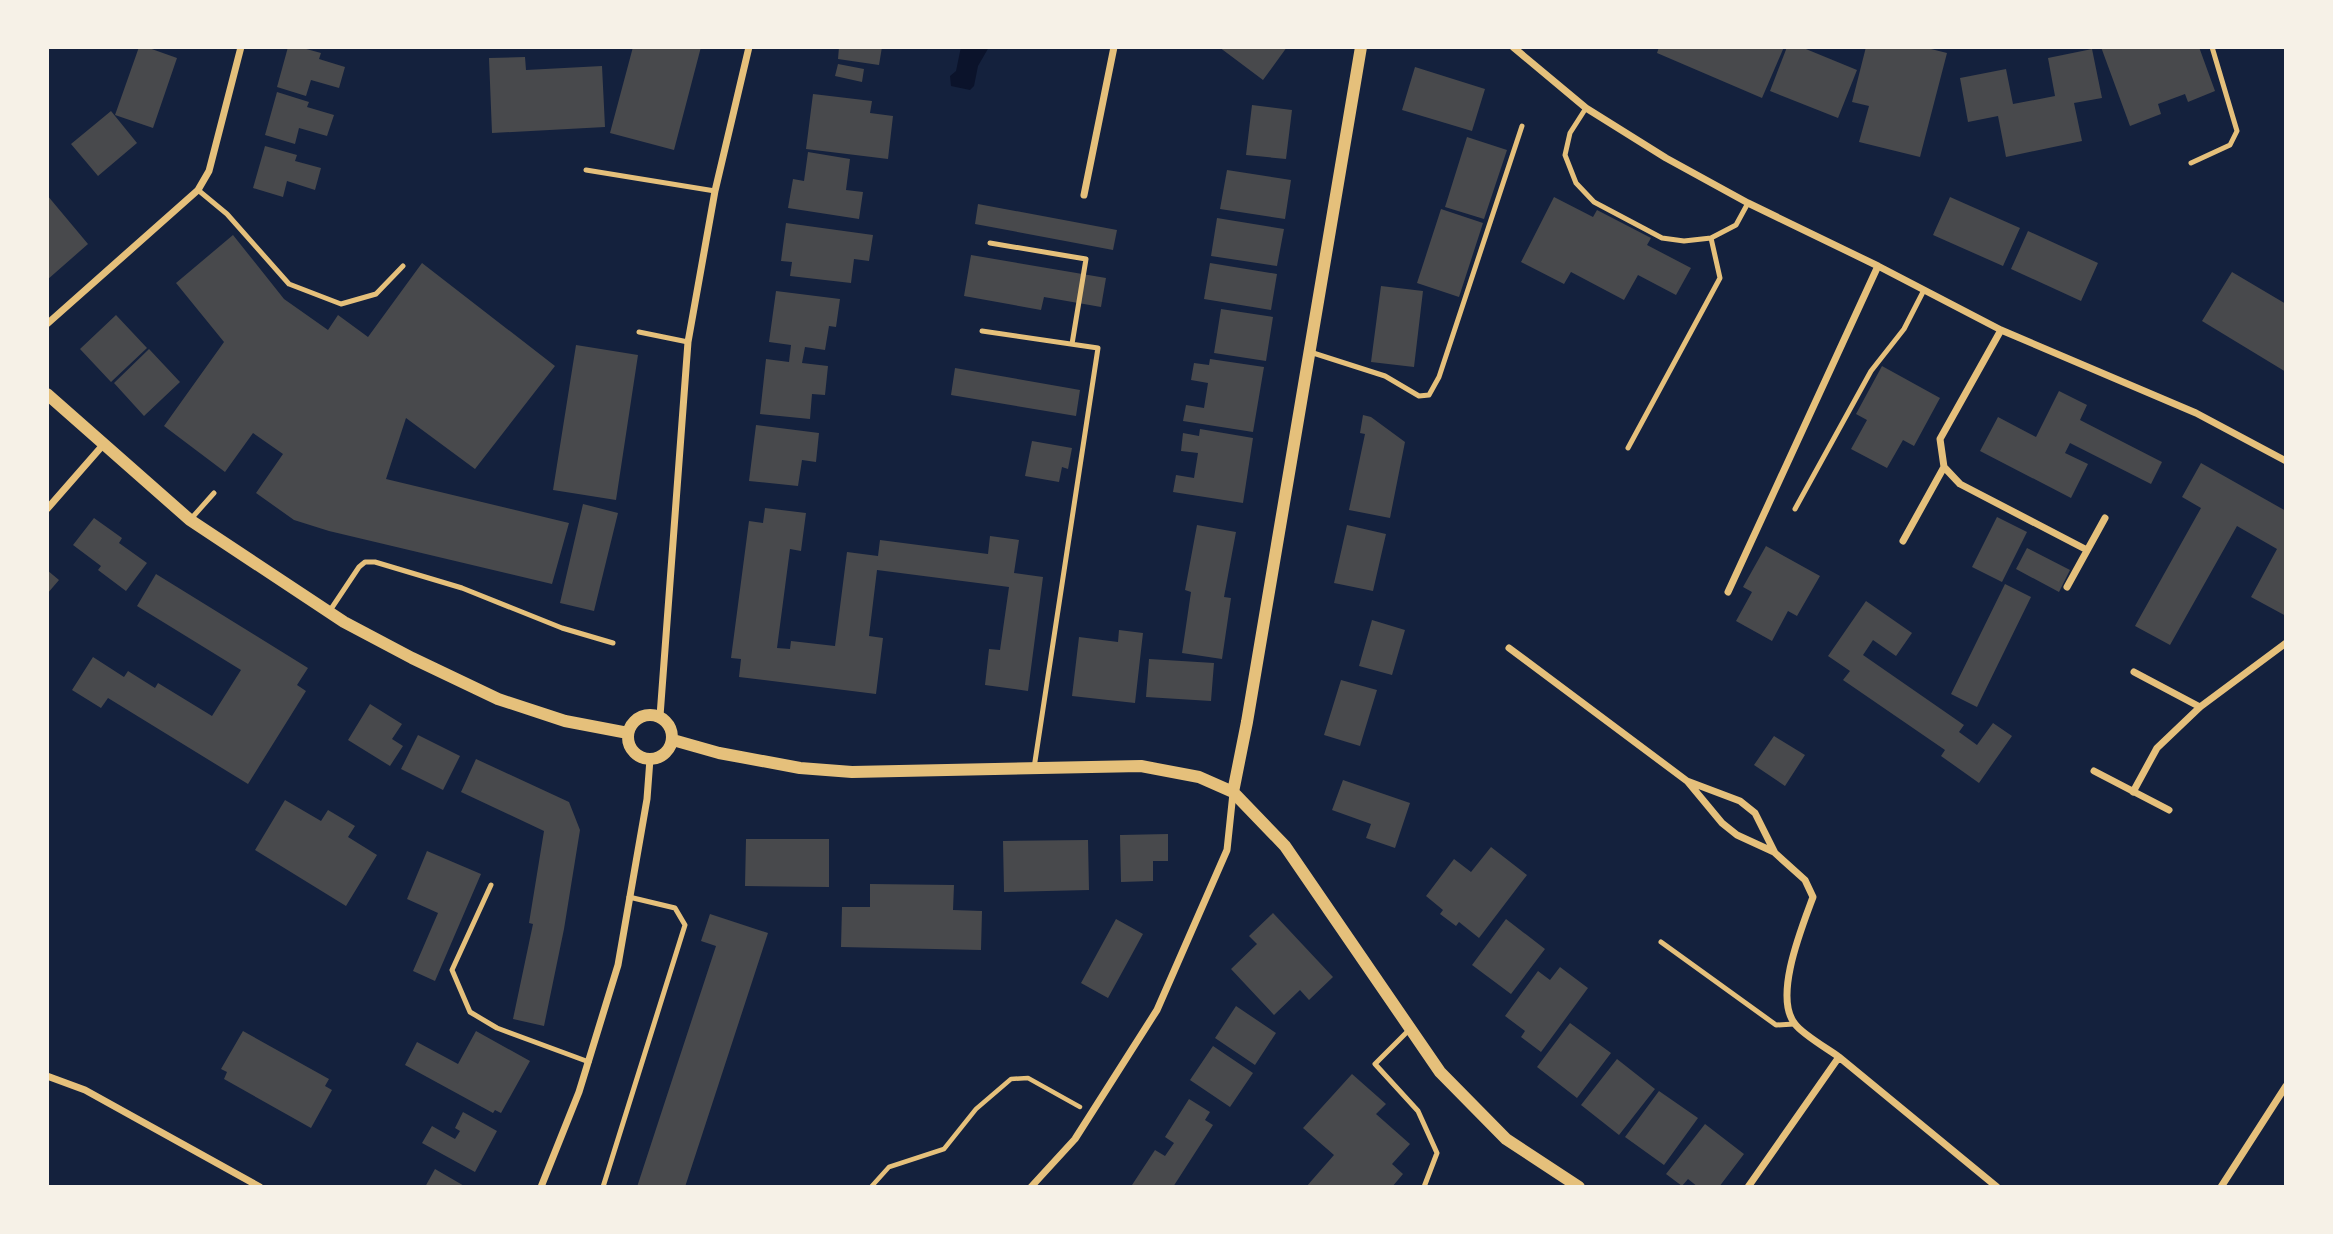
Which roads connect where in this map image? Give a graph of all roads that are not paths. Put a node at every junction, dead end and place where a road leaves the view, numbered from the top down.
1 (241, 47) edge
2 (749, 47) edge
3 (1114, 47) edge
4 (1361, 47) edge
5 (1513, 47) edge
6 (2212, 47) edge
7 (1586, 108) junction
8 (1522, 126) dead end
9 (2191, 163) dead end
10 (586, 170) dead end
11 (198, 190) junction
12 (715, 191) junction
13 (1084, 195) dead end
14 (1748, 204) junction
15 (1712, 238) junction
16 (990, 243) dead end
17 (403, 266) dead end
18 (1878, 266) junction
19 (1924, 290) junction
20 (47, 324) edge
21 (2001, 330) junction
22 (982, 331) dead end
23 (639, 332) dead end
24 (688, 342) junction
25 (1072, 344) junction
26 (1310, 352) junction
27 (47, 394) edge
28 (103, 445) junction
29 (1628, 448) dead end
30 (2286, 461) edge
31 (1944, 467) junction
32 (214, 494) dead end
33 (47, 509) edge
34 (1795, 509) dead end
35 (2105, 518) dead end
36 (190, 520) junction
37 (1903, 541) dead end
38 (2087, 550) junction
39 (2067, 587) dead end
40 (1728, 592) dead end
41 (329, 612) junction
42 (613, 643) dead end
43 (2286, 643) edge
44 (1509, 648) dead end
45 (2134, 672) dead end
46 (2200, 707) junction
47 (660, 716) junction
48 (628, 733) junction
49 (673, 740) junction
50 (650, 759) junction
51 (1034, 768) junction
52 (2094, 771) dead end
53 (1687, 781) junction
54 (1233, 792) junction
55 (2133, 792) junction
56 (2169, 810) dead end
57 (1775, 853) junction
58 (491, 885) dead end
59 (629, 897) junction
60 (1661, 942) dead end
61 (1794, 1024) junction
62 (1410, 1029) junction
63 (1839, 1057) junction
64 (589, 1062) junction
65 (47, 1076) edge
66 (2286, 1086) edge
67 (260, 1187) edge
68 (541, 1187) edge
69 (603, 1187) edge
70 (1031, 1187) edge
71 (1424, 1187) edge
72 (1579, 1187) edge
73 (1748, 1187) edge
74 (1997, 1187) edge
75 (2221, 1187) edge

1 - 11 street
2 - 12 street
3 - 13 street
4 - 26 street
5 - 7 street
6 - 9 lane
7 - 14 street
7 - 15 lane
8 - 26 lane
10 - 12 lane
11 - 17 lane
11 - 20 street
12 - 24 street
14 - 15 lane
14 - 18 street
15 - 29 lane
16 - 25 lane
18 - 19 street
18 - 40 street
19 - 21 street
19 - 34 lane
21 - 30 street
21 - 31 street
22 - 25 lane
23 - 24 lane
24 - 47 street
25 - 51 lane
26 - 54 street
27 - 28 street
28 - 33 street
28 - 36 street
31 - 37 street
31 - 38 street
32 - 36 lane
35 - 38 street
36 - 41 street
38 - 39 street
41 - 42 lane
41 - 48 street
43 - 46 street
44 - 53 street
45 - 46 street
46 - 55 street
47 - 48 street
47 - 49 street
48 - 50 street
49 - 50 street
49 - 51 street
50 - 59 street
51 - 54 street
52 - 55 street
53 - 57 street
53 - 57 street
54 - 62 street
54 - 70 street
55 - 56 street
57 - 61 street
58 - 64 lane
59 - 64 street
59 - 69 lane
60 - 61 lane
61 - 63 street
62 - 71 lane
62 - 72 street
63 - 73 street
63 - 74 street
64 - 68 street
65 - 67 street
66 - 75 street

